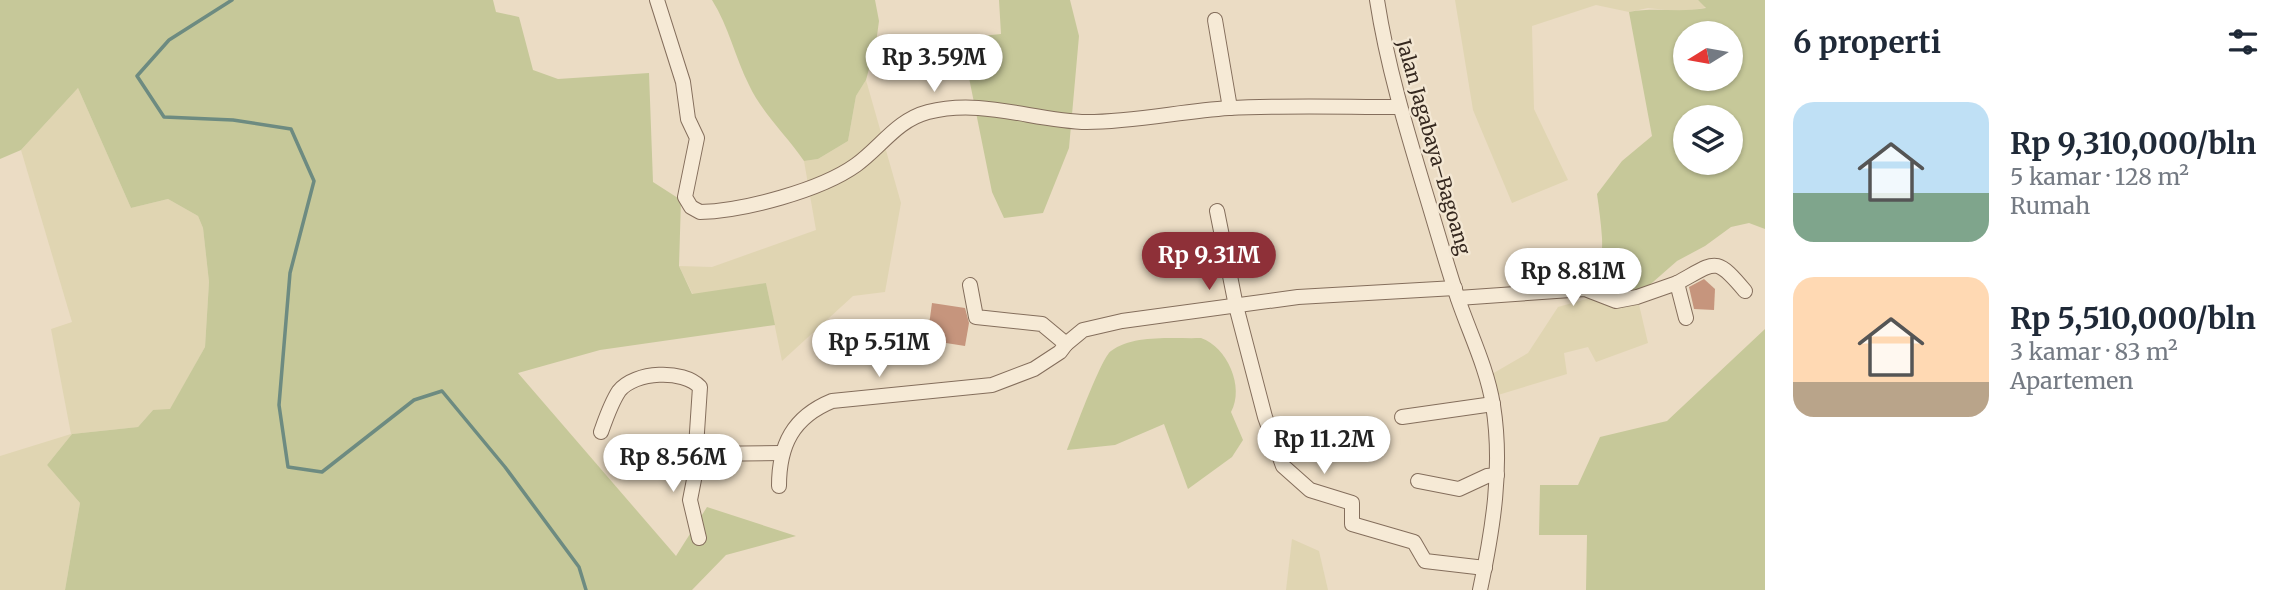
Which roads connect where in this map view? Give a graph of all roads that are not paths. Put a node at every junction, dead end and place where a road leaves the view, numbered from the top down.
1 (657, 0) edge
2 (1377, 0) edge
3 (1215, 20) dead end
4 (1400, 107) junction
5 (1230, 108) junction
6 (1217, 211) dead end
7 (1677, 283) junction
8 (970, 285) dead end
9 (1745, 290) dead end
10 (1456, 293) junction
11 (1236, 306) junction
12 (1686, 318) dead end
13 (1066, 344) junction
14 (1493, 404) junction
15 (1402, 417) dead end
16 (601, 432) dead end
17 (782, 453) junction
18 (699, 454) junction
19 (1497, 475) junction
20 (1418, 481) dead end
21 (779, 486) dead end
22 (699, 538) dead end
23 (1485, 568) junction
24 (1480, 590) edge

1 - 5 street
2 - 4 street, Jalan Jagabaya–Bagoang
3 - 5 street
4 - 5 street
4 - 10 street, Jalan Jagabaya–Bagoang
6 - 11 street
7 - 9 street
7 - 10 street
7 - 12 street
8 - 13 street
10 - 11 street
10 - 14 street, Jalan Jagabaya–Bagoang
11 - 13 street
11 - 23 street
13 - 17 street
14 - 15 street
14 - 19 street, Jalan Jagabaya–Bagoang
16 - 18 street
17 - 18 street
17 - 21 street
18 - 22 street
19 - 20 street
19 - 23 street, Jalan Jagabaya–Bagoang
23 - 24 street, Jalan Jagabaya–Bagoang

